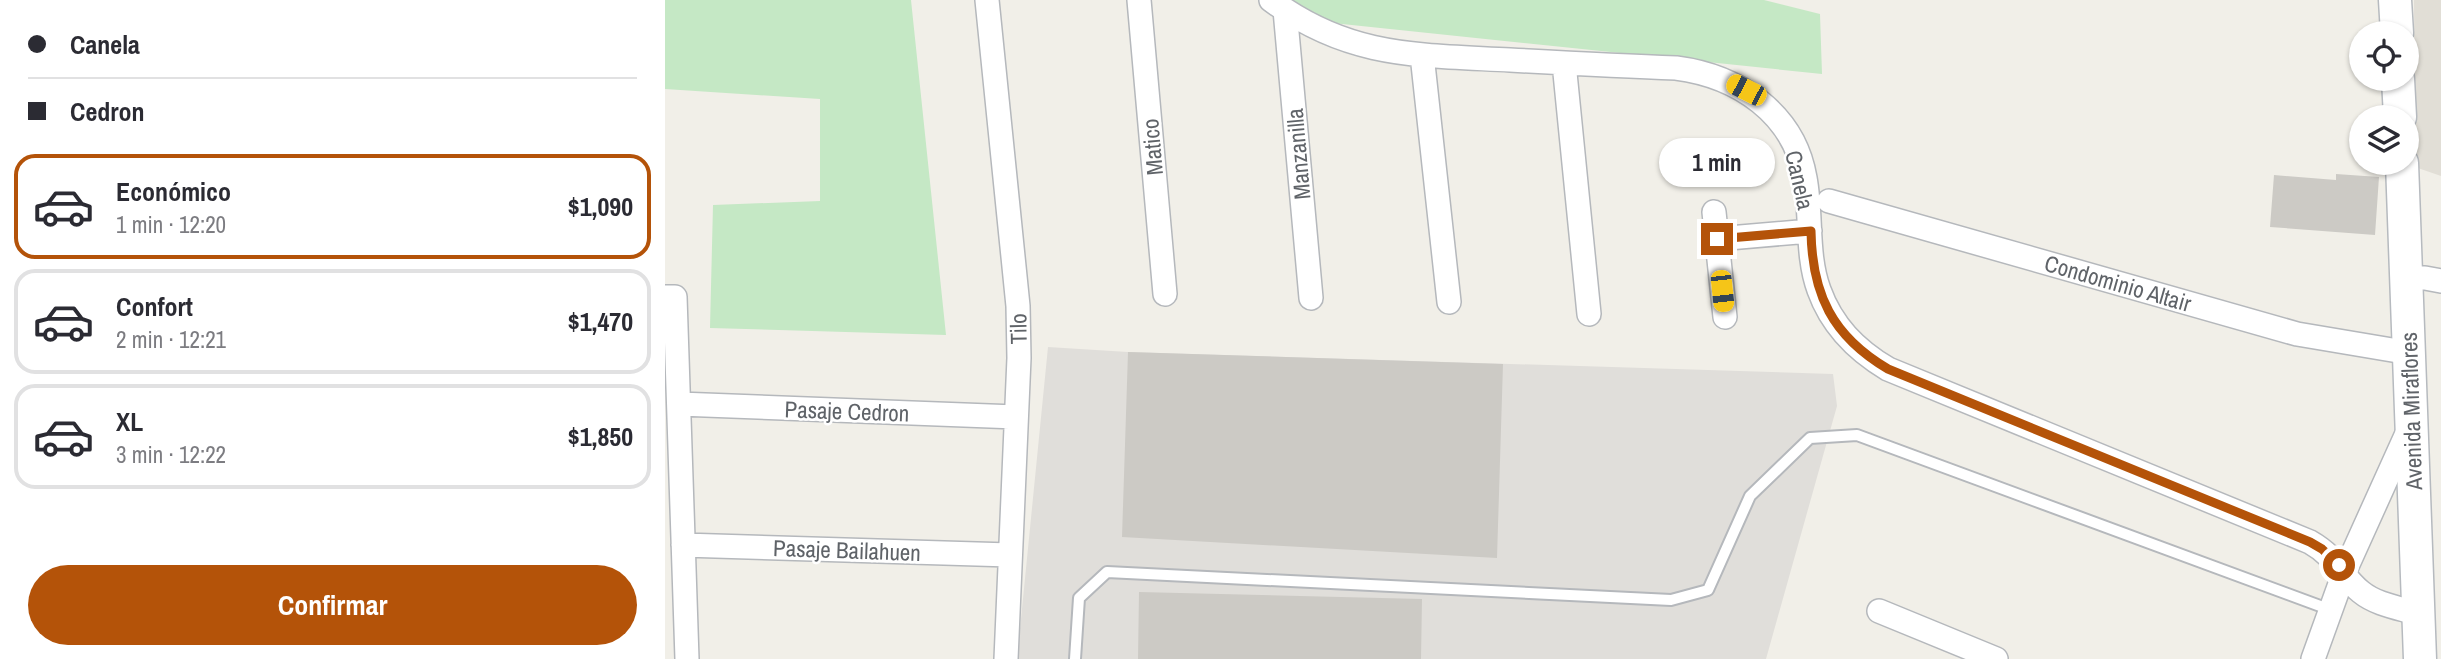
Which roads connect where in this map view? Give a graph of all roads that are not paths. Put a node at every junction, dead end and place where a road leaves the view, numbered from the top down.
1 (987, 0) edge
2 (1139, 0) edge
3 (2395, 0) edge
4 (1278, 5) edge
5 (2396, 21) edge
6 (1422, 55) junction
7 (1564, 63) junction
8 (2402, 175) edge
9 (1829, 201) dead end
10 (1714, 212) dead end
11 (1811, 231) junction
12 (1717, 239) junction
13 (2406, 278) junction
14 (2441, 281) edge
15 (1165, 294) dead end
16 (670, 297) edge
17 (1311, 298) dead end
18 (1449, 302) dead end
19 (1589, 314) dead end
20 (1724, 317) dead end
21 (2410, 353) junction
22 (679, 404) junction
23 (1016, 417) junction
24 (2412, 423) junction
25 (683, 545) junction
26 (1010, 555) junction
27 (2344, 573) junction
28 (2331, 610) junction
29 (1879, 611) dead end
30 (2419, 614) junction
31 (687, 659) edge
32 (1006, 659) edge
33 (1075, 659) edge
34 (1996, 659) edge
35 (2312, 659) edge
36 (2420, 659) edge

1 - 23 street, Tilo
2 - 15 street, Matico
3 - 5 main road
4 - 6 street, Canela
4 - 17 street, Manzanilla
6 - 7 street, Canela
6 - 18 street
7 - 11 street, Canela
7 - 19 street
8 - 13 main road, Avenida Miraflores
9 - 21 street, Condominio Altair
10 - 12 street
11 - 12 street
11 - 27 street, Canela
12 - 20 street
13 - 14 street
13 - 21 main road, Avenida Miraflores
16 - 22 street
21 - 24 main road, Avenida Miraflores
22 - 23 street, Pasaje Cedron
22 - 25 street
23 - 26 street, Tilo
24 - 27 street
24 - 30 main road, Avenida Miraflores
25 - 26 street, Pasaje Bailahuen
25 - 31 street
26 - 32 street, Tilo
27 - 28 street
27 - 30 street, Canela
28 - 33 lane
28 - 35 street
29 - 34 street
30 - 36 main road, Avenida Miraflores

